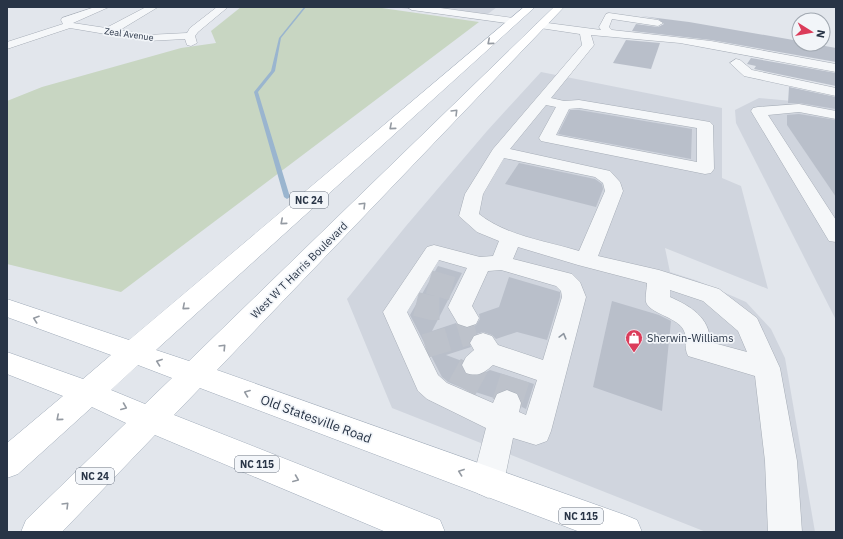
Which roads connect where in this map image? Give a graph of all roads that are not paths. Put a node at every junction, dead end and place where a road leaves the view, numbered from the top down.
1 (104, 7) edge
2 (153, 7) edge
3 (223, 7) edge
4 (412, 7) edge
5 (530, 7) edge
6 (559, 7) edge
7 (513, 21) junction
8 (668, 24) dead end
9 (69, 25) junction
10 (540, 25) junction
11 (606, 27) junction
12 (108, 31) junction
13 (585, 32) junction
14 (710, 37) junction
15 (7, 46) edge
16 (732, 59) junction
17 (836, 59) edge
18 (836, 68) edge
19 (836, 75) edge
20 (836, 83) edge
21 (836, 92) edge
22 (542, 100) junction
23 (564, 105) junction
24 (836, 115) edge
25 (499, 152) junction
26 (835, 233) edge
27 (511, 238) junction
28 (586, 260) junction
29 (491, 263) junction
30 (659, 278) junction
31 (458, 303) dead end
32 (7, 308) edge
33 (133, 353) junction
34 (7, 363) edge
35 (767, 368) junction
36 (473, 370) junction
37 (552, 374) junction
38 (196, 375) junction
39 (511, 391) junction
40 (88, 393) junction
41 (151, 418) junction
42 (7, 463) edge
43 (488, 482) junction
44 (38, 532) edge
45 (428, 532) edge
46 (625, 532) edge
47 (786, 532) edge

1 - 9 street
2 - 12 street
3 - 12 street, Zeal Avenue
4 - 7 street
5 - 7 main road, NC 24
6 - 10 main road, West W T Harris Boulevard / NC 24
7 -> 33 main road, NC 24
8 - 11 street
9 - 12 street, Zeal Avenue
9 - 15 street
10 - 13 street
38 -> 10 main road, West W T Harris Boulevard / NC 24
11 - 13 street
11 - 14 street
13 - 22 street
14 - 16 street
14 - 17 street
14 - 18 street
16 - 19 street
16 - 20 street
16 - 21 street
22 - 23 street
22 - 25 street
23 - 23 street
24 - 26 street
25 - 27 street
25 - 28 street
27 - 28 street
27 - 29 street
28 - 30 street
29 - 31 street
29 - 36 street
37 -> 29 street
30 - 35 street
30 - 35 street
33 -> 32 main road, Old Statesville Road / NC 115
38 -> 33 main road, Old Statesville Road / NC 115
33 - 40 main road, NC 24
34 - 40 main road, NC 115
35 - 47 street
36 - 39 street
36 - 39 street
37 - 39 street
37 - 39 street
38 - 41 main road, West W T Harris Boulevard / NC 24
43 -> 38 main road, Old Statesville Road / NC 115
39 - 43 street
40 -> 41 main road, NC 115
40 -> 42 main road, NC 24
44 -> 41 main road, West W T Harris Boulevard / NC 24
41 -> 45 main road, NC 115
43 - 46 main road, Old Statesville Road / NC 115

